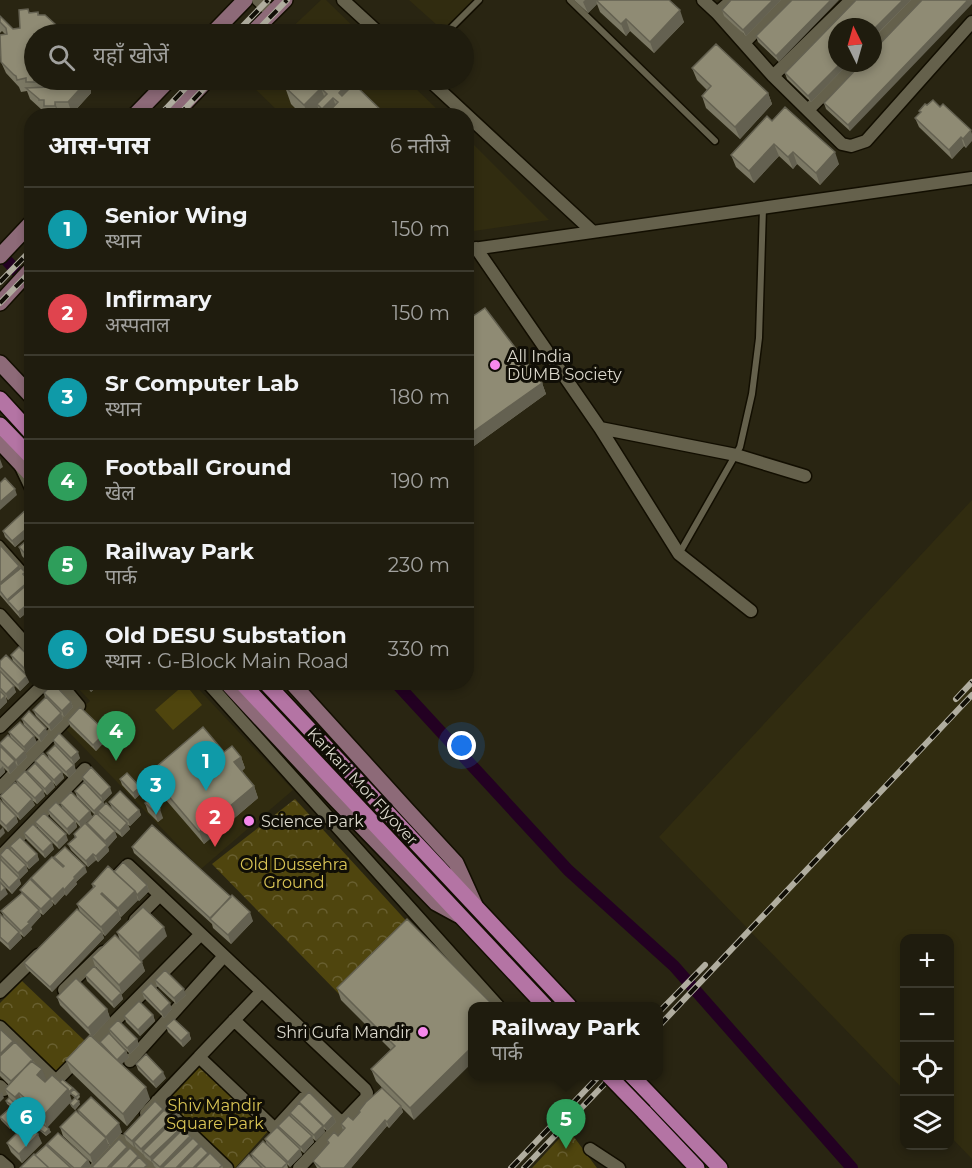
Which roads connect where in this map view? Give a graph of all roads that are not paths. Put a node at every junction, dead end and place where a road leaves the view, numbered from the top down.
1 (245, 0) edge
2 (258, 0) edge
3 (285, 0) edge
4 (343, 0) edge
5 (479, 0) edge
6 (570, 0) edge
7 (703, 0) edge
8 (732, 0) edge
9 (786, 0) edge
10 (851, 0) edge
11 (918, 0) edge
12 (272, 13) junction
13 (717, 13) junction
14 (972, 21) edge
15 (222, 24) edge
16 (261, 24) edge
17 (369, 24) edge
18 (455, 24) edge
19 (882, 36) edge
20 (744, 43) junction
21 (846, 72) edge
22 (773, 76) junction
23 (159, 90) edge
24 (197, 90) edge
25 (440, 90) edge
26 (142, 108) edge
27 (180, 108) edge
28 (459, 108) edge
29 (808, 110) junction
30 (474, 122) edge
31 (715, 141) dead end
32 (972, 178) edge
33 (763, 208) junction
34 (24, 230) edge
35 (593, 232) junction
36 (474, 249) edge
37 (474, 253) edge
38 (0, 256) edge
39 (24, 277) edge
40 (3, 300) edge
41 (0, 363) edge
42 (24, 389) edge
43 (0, 399) edge
44 (0, 425) edge
45 (24, 425) edge
46 (600, 428) junction
47 (0, 442) edge
48 (736, 455) junction
49 (24, 460) edge
50 (24, 460) edge
51 (805, 476) dead end
52 (0, 544) edge
53 (679, 554) junction
54 (24, 570) edge
55 (751, 611) dead end
56 (0, 615) edge
57 (24, 642) edge
58 (38, 690) edge
59 (66, 690) edge
60 (214, 690) edge
61 (234, 690) edge
62 (248, 690) edge
63 (272, 690) edge
64 (298, 690) edge
65 (0, 727) edge
66 (85, 769) dead end
67 (0, 788) edge
68 (2, 851) edge
69 (104, 889) edge
70 (160, 895) junction
71 (476, 906) junction
72 (458, 915) junction
73 (126, 928) edge
74 (201, 934) junction
75 (48, 945) edge
76 (110, 945) edge
77 (224, 956) junction
78 (0, 992) edge
79 (261, 992) junction
80 (59, 995) edge
81 (494, 1002) edge
82 (541, 1002) edge
83 (565, 1002) edge
84 (234, 1020) junction
85 (0, 1027) edge
86 (198, 1057) junction
87 (130, 1061) dead end
88 (613, 1080) edge
89 (636, 1080) edge
90 (379, 1084) edge
91 (309, 1092) junction
92 (366, 1098) junction
93 (157, 1101) junction
94 (342, 1123) junction
95 (128, 1132) junction
96 (590, 1149) dead end
97 (0, 1161) edge
98 (8, 1168) edge
99 (95, 1168) edge
100 (151, 1168) edge
101 (227, 1168) edge
102 (299, 1168) edge
103 (619, 1168) edge
104 (697, 1168) edge
105 (720, 1168) edge

1 - 15 main road
2 - 12 street
3 - 12 main road
4 - 17 street
5 - 18 lane
6 - 31 lane
7 - 13 street
8 - 13 street
9 - 20 street
10 - 22 street
11 - 19 street
12 - 16 main road
13 - 20 street
14 - 29 street
20 - 22 street
21 - 29 street
22 - 29 street
23 - 26 main road
24 - 27 main road
25 - 28 street
30 - 35 street
32 - 33 street
33 - 35 street
33 - 48 lane
34 - 38 main road
35 - 36 street
37 - 46 street
39 - 40 main road
41 - 42 main road
43 - 45 main road
44 - 49 main road
46 - 48 street
46 - 53 street
47 - 50 main road
48 - 51 street
48 - 53 lane
52 - 54 lane
53 - 55 street
56 - 57 street
58 - 65 street
59 - 67 street
60 - 81 street
61 - 72 main road
62 - 72 main road, Karkari Mor Flyover
63 - 71 main road, Karkari Mor Flyover
64 - 71 main road
66 - 68 street
69 - 70 street
70 - 73 street
70 - 74 street
71 - 83 main road, Karkari Mor Flyover
72 - 82 main road, Karkari Mor Flyover
74 - 77 street
74 - 85 street
75 - 78 street
76 - 80 street
77 - 79 street
77 - 87 street
79 - 84 street
79 - 92 street
84 - 86 street
84 - 91 street
86 - 91 street
86 - 93 street
88 - 104 main road, bridge
89 - 105 main road
90 - 92 street
91 - 94 street
92 - 94 street
93 - 95 street
93 - 101 street
94 - 102 street
95 - 99 street
95 - 100 street
96 - 103 street
97 - 98 street

